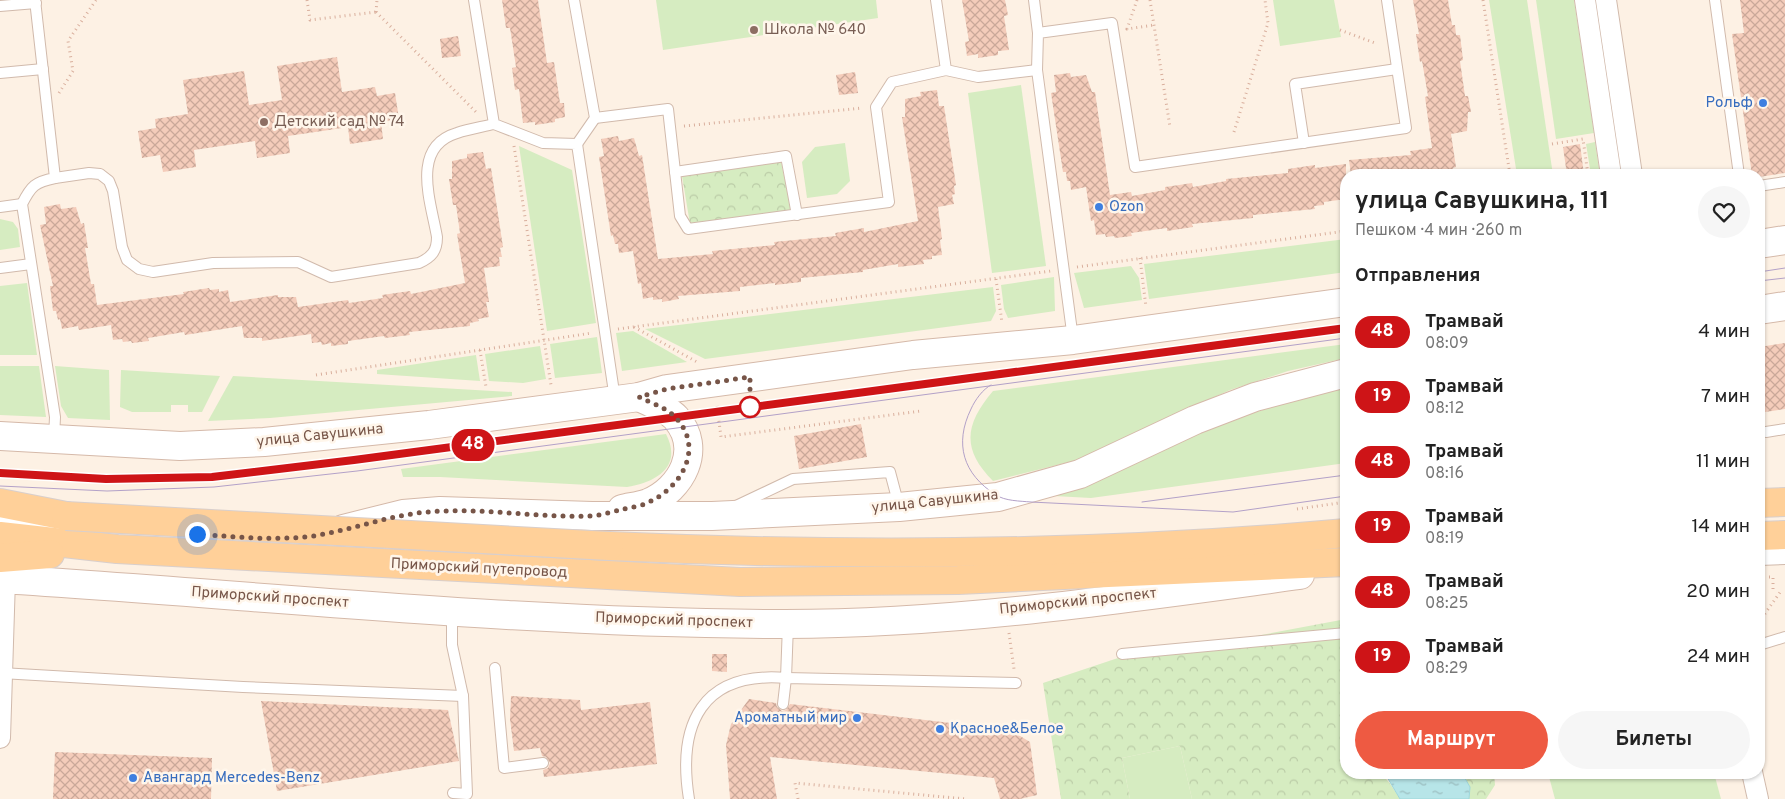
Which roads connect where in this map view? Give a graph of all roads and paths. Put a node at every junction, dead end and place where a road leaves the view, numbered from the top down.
1 (96, 0) edge
2 (308, 0) edge
3 (378, 0) edge
4 (474, 0) edge
5 (574, 0) edge
6 (936, 0) edge
7 (1034, 0) edge
8 (1137, 0) edge
9 (1150, 0) edge
10 (1265, 0) edge
11 (1386, 0) edge
12 (1484, 0) edge
13 (1585, 0) edge
14 (1606, 0) edge
15 (1715, 0) edge
16 (36, 1) edge
17 (0, 6) edge
18 (376, 12) junction
19 (1154, 25) junction
20 (1340, 30) dead end
21 (1038, 32) junction
22 (1374, 43) dead end
23 (42, 69) junction
24 (946, 70) junction
25 (1037, 70) junction
26 (1397, 70) junction
27 (0, 73) edge
28 (876, 107) junction
29 (47, 112) junction
30 (595, 118) junction
31 (494, 124) junction
32 (671, 127) junction
33 (1170, 127) dead end
34 (511, 131) junction
35 (1234, 132) dead end
36 (1304, 143) junction
37 (577, 144) junction
38 (1552, 144) dead end
39 (1509, 169) edge
40 (1587, 169) edge
41 (1610, 169) edge
42 (1631, 169) edge
43 (1738, 169) edge
44 (675, 172) junction
45 (55, 178) junction
46 (1785, 182) edge
47 (1765, 185) edge
48 (22, 204) junction
49 (0, 207) edge
50 (797, 215) junction
51 (1340, 232) edge
52 (1785, 240) edge
53 (1765, 243) edge
54 (1140, 258) junction
55 (31, 264) junction
56 (0, 268) edge
57 (1062, 270) junction
58 (996, 280) junction
59 (1340, 303) edge
60 (1785, 306) edge
61 (1146, 308) dead end
62 (1765, 309) edge
63 (633, 327) junction
64 (1003, 327) dead end
65 (605, 331) junction
66 (543, 340) junction
67 (1073, 340) junction
68 (480, 350) junction
69 (704, 366) dead end
70 (316, 375) dead end
71 (1340, 375) edge
72 (551, 385) dead end
73 (486, 387) dead end
74 (627, 399) junction
75 (716, 402) dead end
76 (921, 411) dead end
77 (1785, 429) edge
78 (1766, 432) dead end
79 (0, 436) edge
80 (54, 440) junction
81 (1785, 502) edge
82 (0, 503) edge
83 (1340, 503) edge
84 (1765, 503) edge
85 (899, 507) junction
86 (1296, 509) dead end
87 (0, 512) edge
88 (66, 516) junction
89 (592, 516) junction
90 (712, 516) junction
91 (0, 522) edge
92 (1340, 533) edge
93 (1785, 535) edge
94 (0, 536) edge
95 (1765, 536) edge
96 (117, 549) junction
97 (1785, 554) edge
98 (1765, 555) edge
99 (1340, 562) edge
100 (1340, 569) edge
101 (2, 572) edge
102 (1765, 577) edge
103 (958, 580) joint
104 (1774, 591) dead end
105 (1781, 591) dead end
106 (452, 611) junction
107 (1765, 614) edge
108 (788, 624) junction
109 (1009, 631) dead end
110 (1340, 634) edge
111 (1785, 637) edge
112 (1765, 643) edge
113 (1122, 654) dead end
114 (495, 668) dead end
115 (2, 673) junction
116 (786, 678) junction
117 (1016, 683) joint
118 (463, 696) junction
119 (783, 704) dead end
120 (0, 738) edge
121 (543, 763) dead end
122 (1754, 779) edge
123 (453, 793) dead end
124 (688, 799) edge
125 (798, 799) edge
126 (966, 799) edge
127 (1758, 799) edge

1 - 29 path
2 - 18 path
3 - 18 path
4 - 31 lane
5 - 30 lane
6 - 24 lane
7 - 21 lane
8 - 19 path
9 - 19 path
10 - 35 path
11 - 26 lane
12 - 39 path
13 - 41 street
14 - 42 street
15 - 43 lane
16 - 17 lane
16 - 23 lane
18 - 31 path
19 - 33 path
20 - 22 path
21 - 25 lane
21 - 36 lane
23 - 27 lane
23 - 29 lane
24 - 25 lane
24 - 28 lane
25 - 57 lane
26 - 36 lane
26 - 36 lane
28 - 32 path
28 - 50 lane
29 - 45 lane
30 - 32 lane
30 - 37 lane
31 - 34 lane
31 - 45 lane
32 - 44 lane
34 - 37 lane
34 - 66 path
37 - 65 lane
38 - 40 path
44 - 50 lane
44 - 50 lane
45 - 48 lane
46 - 47 lane
48 - 49 lane
48 - 55 lane
51 - 54 path
52 - 53 main road
54 - 57 path
54 - 61 path
55 - 56 lane
55 - 80 lane
57 - 58 path
57 - 67 lane
58 - 63 path
58 - 64 path
59 - 67 main road, улица Савушкина
60 - 62 main road
63 - 65 path
63 - 69 path
65 - 66 path
65 - 74 lane
66 - 68 path
66 - 72 path
67 - 74 main road, улица Савушкина
68 - 70 path
68 - 73 path
71 - 85 main road, улица Савушкина
74 - 80 main road, улица Савушкина
74 - 89 main road, улица Савушкина
75 - 76 path
77 - 78 lane
79 - 80 main road, улица Савушкина
81 - 84 main road
82 - 88 main road
83 - 86 path
85 - 90 main road, улица Савушкина
85 - 90 lane
87 - 88 main road, Приморский путепровод
88 - 92 main road, Приморский путепровод, bridge
89 - 90 main road, улица Савушкина
89 - 91 main road, улица Савушкина
93 - 95 main road
94 - 96 main road, Приморский путепровод
96 - 101 main road
96 - 103 main road, Приморский путепровод
97 - 98 street
99 - 103 main road, Приморский проспект
100 - 108 main road, Приморский проспект
101 - 106 main road, Приморский проспект
101 - 115 street
102 - 104 path
105 - 107 path
106 - 108 main road, Приморский проспект
106 - 118 lane
108 - 116 lane
109 - 117 path
110 - 113 lane
111 - 112 lane
114 - 121 lane
115 - 118 lane
115 - 120 street
116 - 117 lane
116 - 119 lane
116 - 124 lane
118 - 123 lane
122 - 127 street
125 - 126 path

